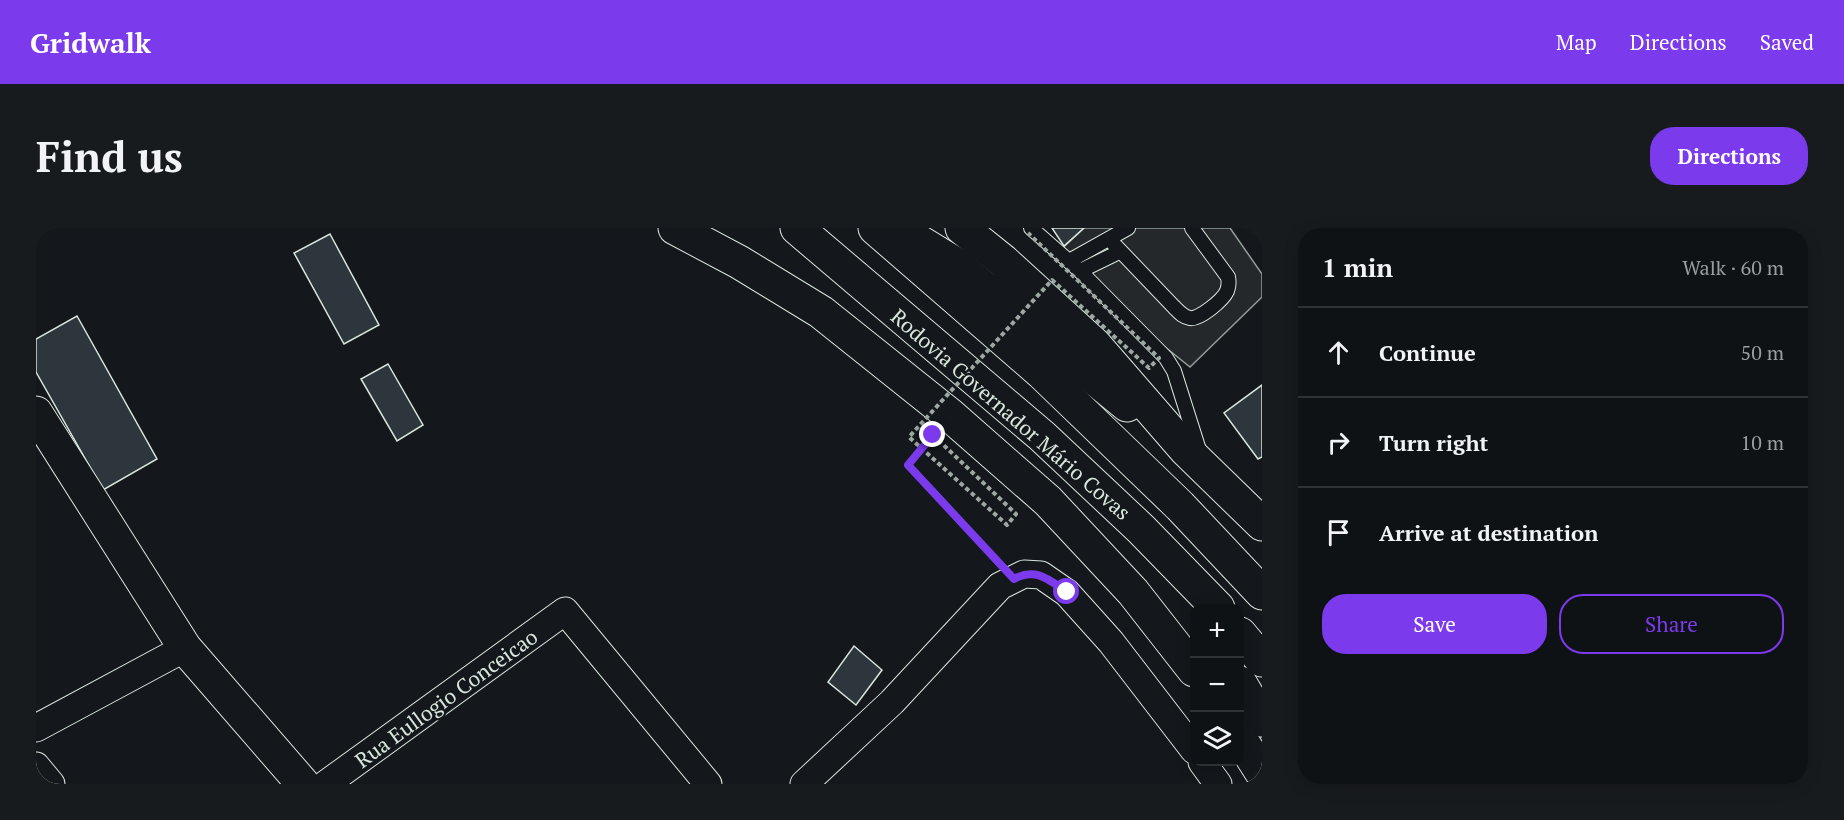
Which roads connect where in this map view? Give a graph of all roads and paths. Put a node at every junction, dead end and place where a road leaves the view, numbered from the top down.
1 (675, 228) edge
2 (797, 228) edge
3 (875, 228) edge
4 (897, 228) edge
5 (925, 228) edge
6 (962, 228) edge
7 (1128, 228) edge
8 (1192, 228) edge
9 (1030, 230) edge
10 (1108, 239) junction
11 (1119, 252) junction
12 (1069, 261) junction
13 (954, 263) junction
14 (1080, 272) junction
15 (36, 413) edge
16 (1196, 459) junction
17 (1262, 524) edge
18 (1141, 529) junction
19 (1014, 579) junction
20 (1262, 593) edge
21 (1213, 604) edge
22 (1190, 607) edge
23 (1244, 640) edge
24 (185, 648) junction
25 (1262, 660) edge
26 (1190, 665) edge
27 (1244, 691) edge
28 (1262, 720) edge
29 (36, 728) edge
30 (1190, 745) edge
31 (1244, 746) edge
32 (36, 766) edge
33 (1205, 766) edge
34 (1262, 773) edge
35 (51, 784) edge
36 (303, 784) edge
37 (326, 784) edge
38 (708, 784) edge
39 (804, 784) edge
40 (1218, 784) edge

1 - 26 main road
2 - 18 main road, Rodovia Governador Mário Covas
3 - 20 main road, Rodovia Governador Mário Covas
4 - 13 main road
5 - 13 main road
6 - 16 main road
7 - 10 lane
8 - 11 lane
9 - 12 lane
9 - 19 path, bridge
10 - 11 lane
10 - 12 lane
11 - 14 lane
12 - 14 lane
13 - 16 main road
14 - 16 lane
15 - 24 main road
16 - 17 main road
18 - 21 main road, Rodovia Governador Mário Covas
18 - 22 main road
19 - 30 street
19 - 39 street
23 - 25 main road
24 - 29 street
24 - 36 main road
27 - 28 main road
31 - 34 main road
32 - 35 street
33 - 40 street
37 - 38 street, Rua Eullogio Conceicao

